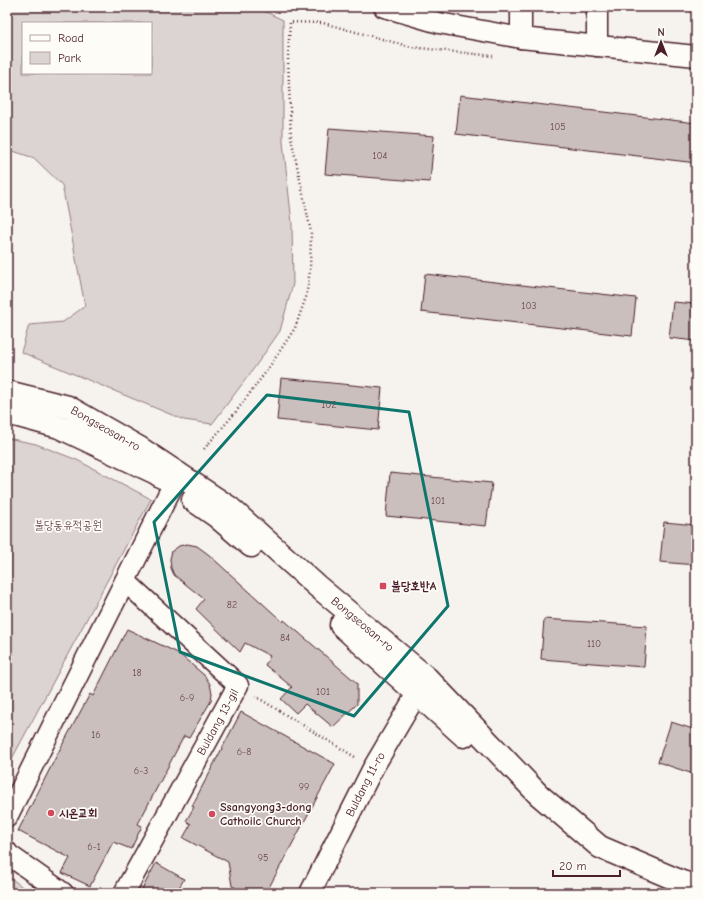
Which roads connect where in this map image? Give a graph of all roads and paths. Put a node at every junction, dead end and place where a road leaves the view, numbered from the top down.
1 (384, 7) edge
2 (521, 7) edge
3 (597, 7) edge
4 (290, 22) dead end
5 (521, 38) junction
6 (597, 46) junction
7 (696, 56) edge
8 (7, 392) edge
9 (7, 413) edge
10 (204, 449) dead end
11 (176, 479) junction
12 (125, 581) junction
13 (238, 685) junction
14 (421, 686) junction
15 (373, 768) junction
16 (7, 817) edge
17 (7, 852) edge
18 (696, 886) edge
19 (611, 887) dead end
20 (63, 893) edge
21 (124, 893) edge
22 (310, 893) edge
23 (608, 893) edge
24 (679, 893) edge

1 - 5 street
2 - 5 street
3 - 6 street
4 - 10 path
5 - 6 street
6 - 7 street
8 - 11 street, Bongseosan-ro
9 - 11 street, Bongseosan-ro
11 - 12 street
11 - 14 street, Bongseosan-ro
12 - 13 street, Buldang 13-gil
12 - 16 street
13 - 15 path
13 - 21 street, Buldang 13-gil
14 - 15 street, Buldang 11-ro
14 - 18 street, Bongseosan-ro
14 - 24 street, Bongseosan-ro
15 - 22 street, Buldang 11-ro
17 - 20 street
19 - 23 path

